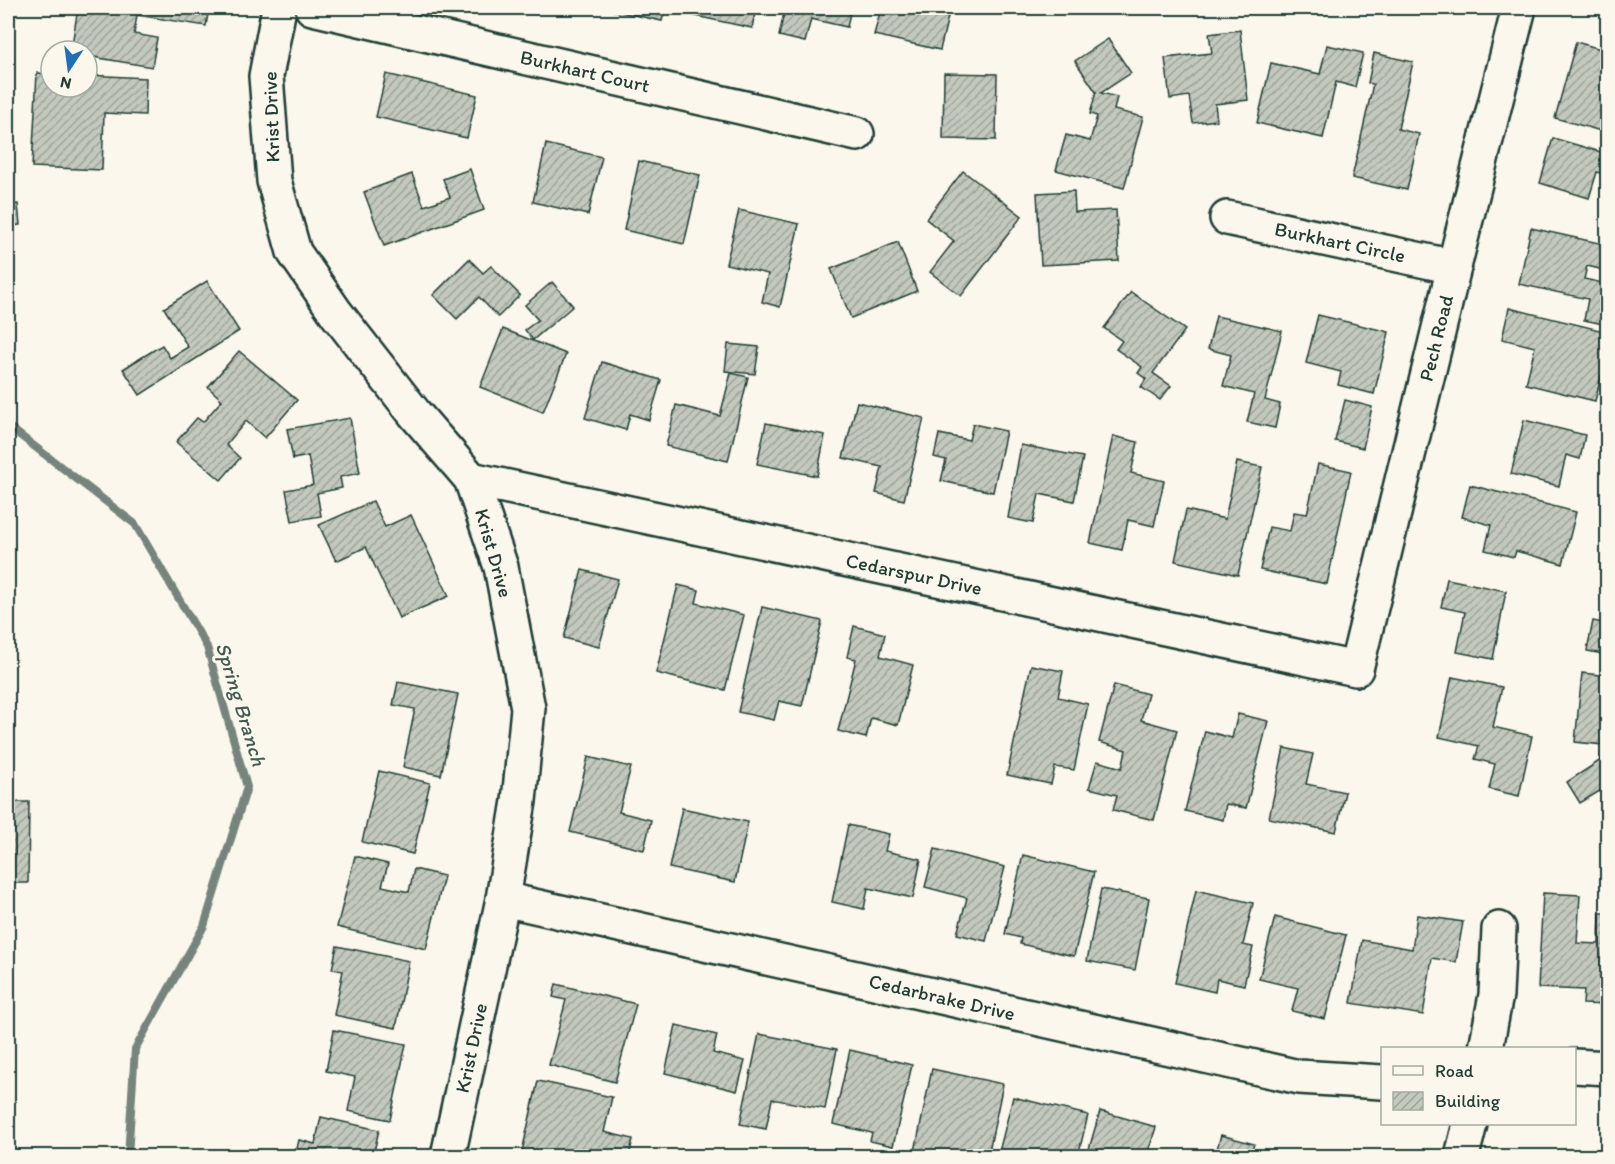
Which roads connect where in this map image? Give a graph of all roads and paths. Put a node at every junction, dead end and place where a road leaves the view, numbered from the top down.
1 (279, 8) edge
2 (312, 8) edge
3 (1519, 8) edge
4 (857, 134) dead end
5 (1227, 218) dead end
6 (1454, 267) junction
7 (471, 479) junction
8 (1356, 669) joint
9 (503, 899) junction
10 (1499, 929) dead end
11 (1486, 1047) edge
12 (1576, 1066) edge
13 (1608, 1068) edge
14 (1381, 1082) edge
15 (1470, 1125) edge
16 (448, 1156) edge
17 (1462, 1156) edge

1 - 7 street, Krist Drive
2 - 4 street, Burkhart Court
3 - 6 street, Pech Road
5 - 6 street, Burkhart Circle
6 - 8 street, Pech Road
7 - 8 street, Cedarspur Drive
7 - 9 street, Krist Drive
9 - 14 street, Cedarbrake Drive
9 - 16 street, Krist Drive
10 - 11 street
12 - 13 street
15 - 17 street

